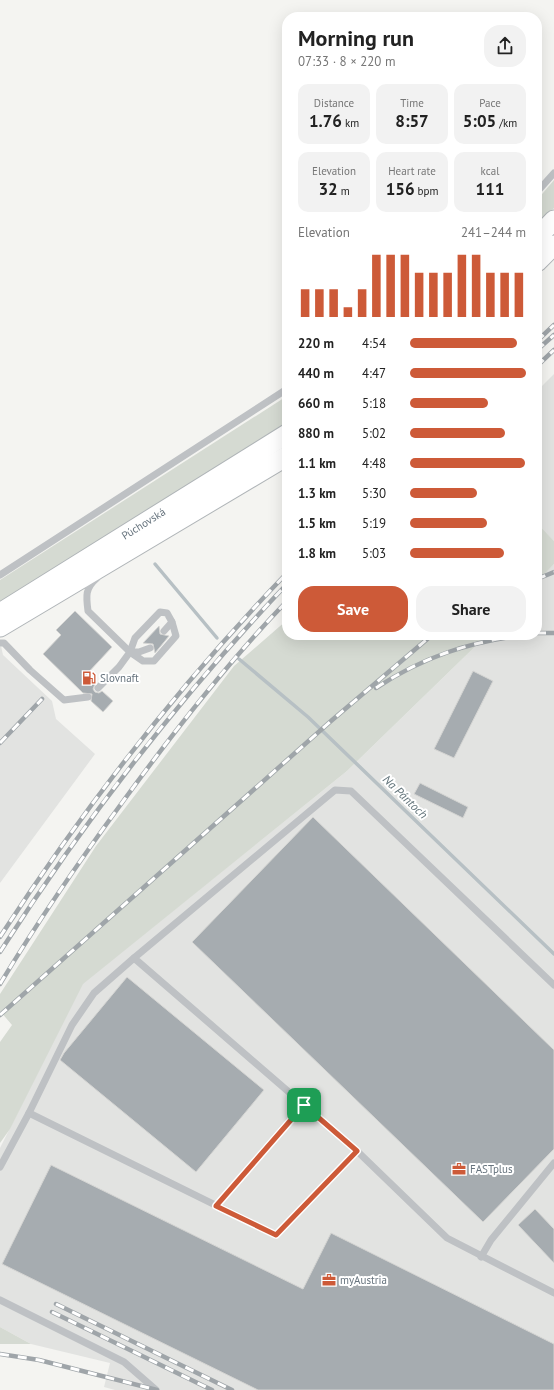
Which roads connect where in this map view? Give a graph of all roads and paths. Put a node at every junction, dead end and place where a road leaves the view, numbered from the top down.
1 (554, 173) edge
2 (542, 186) edge
3 (554, 220) edge
4 (542, 233) edge
5 (554, 245) edge
6 (542, 257) edge
7 (282, 392) edge
8 (282, 437) edge
9 (282, 459) edge
10 (161, 532) junction
11 (0, 575) edge
12 (0, 613) edge
13 (172, 622) junction
14 (0, 627) edge
15 (164, 632) dead end
16 (0, 643) edge
17 (150, 648) dead end
18 (130, 652) junction
19 (98, 688) dead end
20 (88, 697) dead end
21 (134, 958) junction
22 (554, 985) edge
23 (304, 1105) junction
24 (29, 1113) junction
25 (357, 1151) junction
26 (554, 1163) edge
27 (0, 1166) edge
28 (216, 1206) junction
29 (481, 1257) junction
30 (554, 1293) edge
31 (0, 1300) edge
32 (156, 1390) edge

1 - 2 lane
3 - 4 main road
5 - 6 main road
7 - 11 lane
8 - 12 main road, Púchovská
9 - 10 main road, Púchovská
10 - 14 main road, Púchovská
10 - 18 lane
13 - 15 lane
13 - 18 lane
13 - 18 lane
16 - 20 lane
17 - 18 lane
18 - 19 lane
21 - 22 lane
21 - 23 lane
21 - 24 lane
23 - 25 lane
23 - 28 lane
24 - 27 lane
24 - 28 lane
25 - 28 lane
25 - 29 lane
26 - 29 lane
29 - 30 lane
31 - 32 lane

